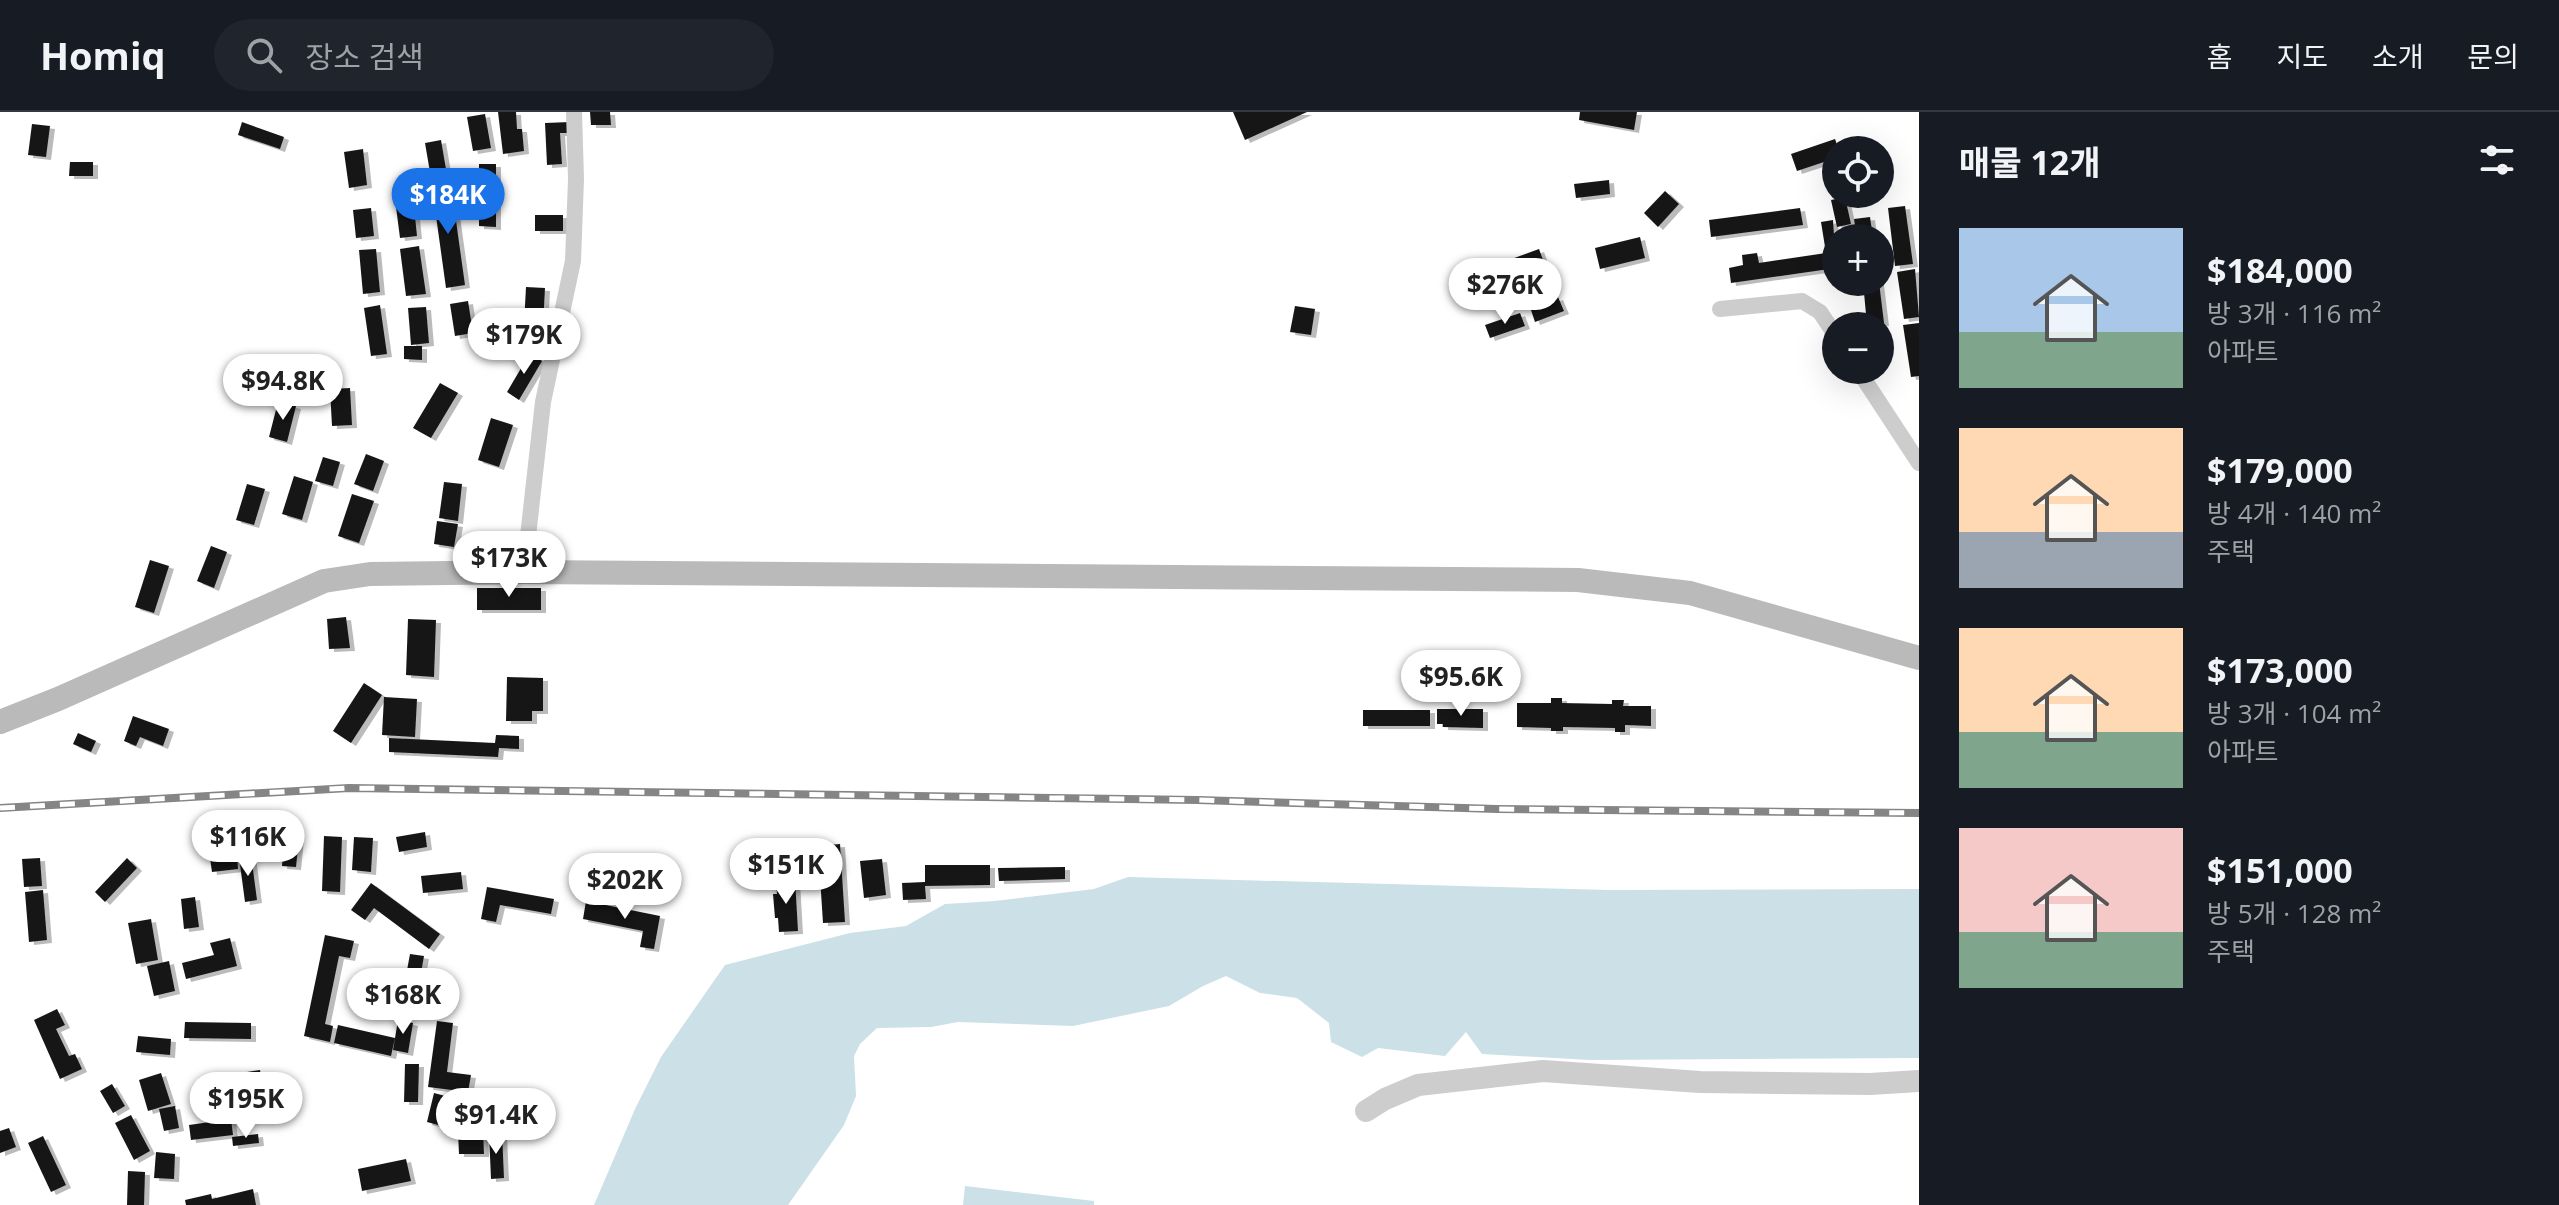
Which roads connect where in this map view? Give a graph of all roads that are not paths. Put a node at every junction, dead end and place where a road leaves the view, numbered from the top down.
1 (574, 112) edge
2 (1720, 309) dead end
3 (1822, 315) edge
4 (1867, 384) edge
5 (1919, 463) edge
6 (524, 572) junction
7 (1919, 658) edge
8 (0, 722) edge
9 (1919, 1081) edge
10 (1366, 1111) dead end

1 - 6 street
2 - 3 street
4 - 5 street
6 - 7 main road
6 - 8 main road
9 - 10 street

